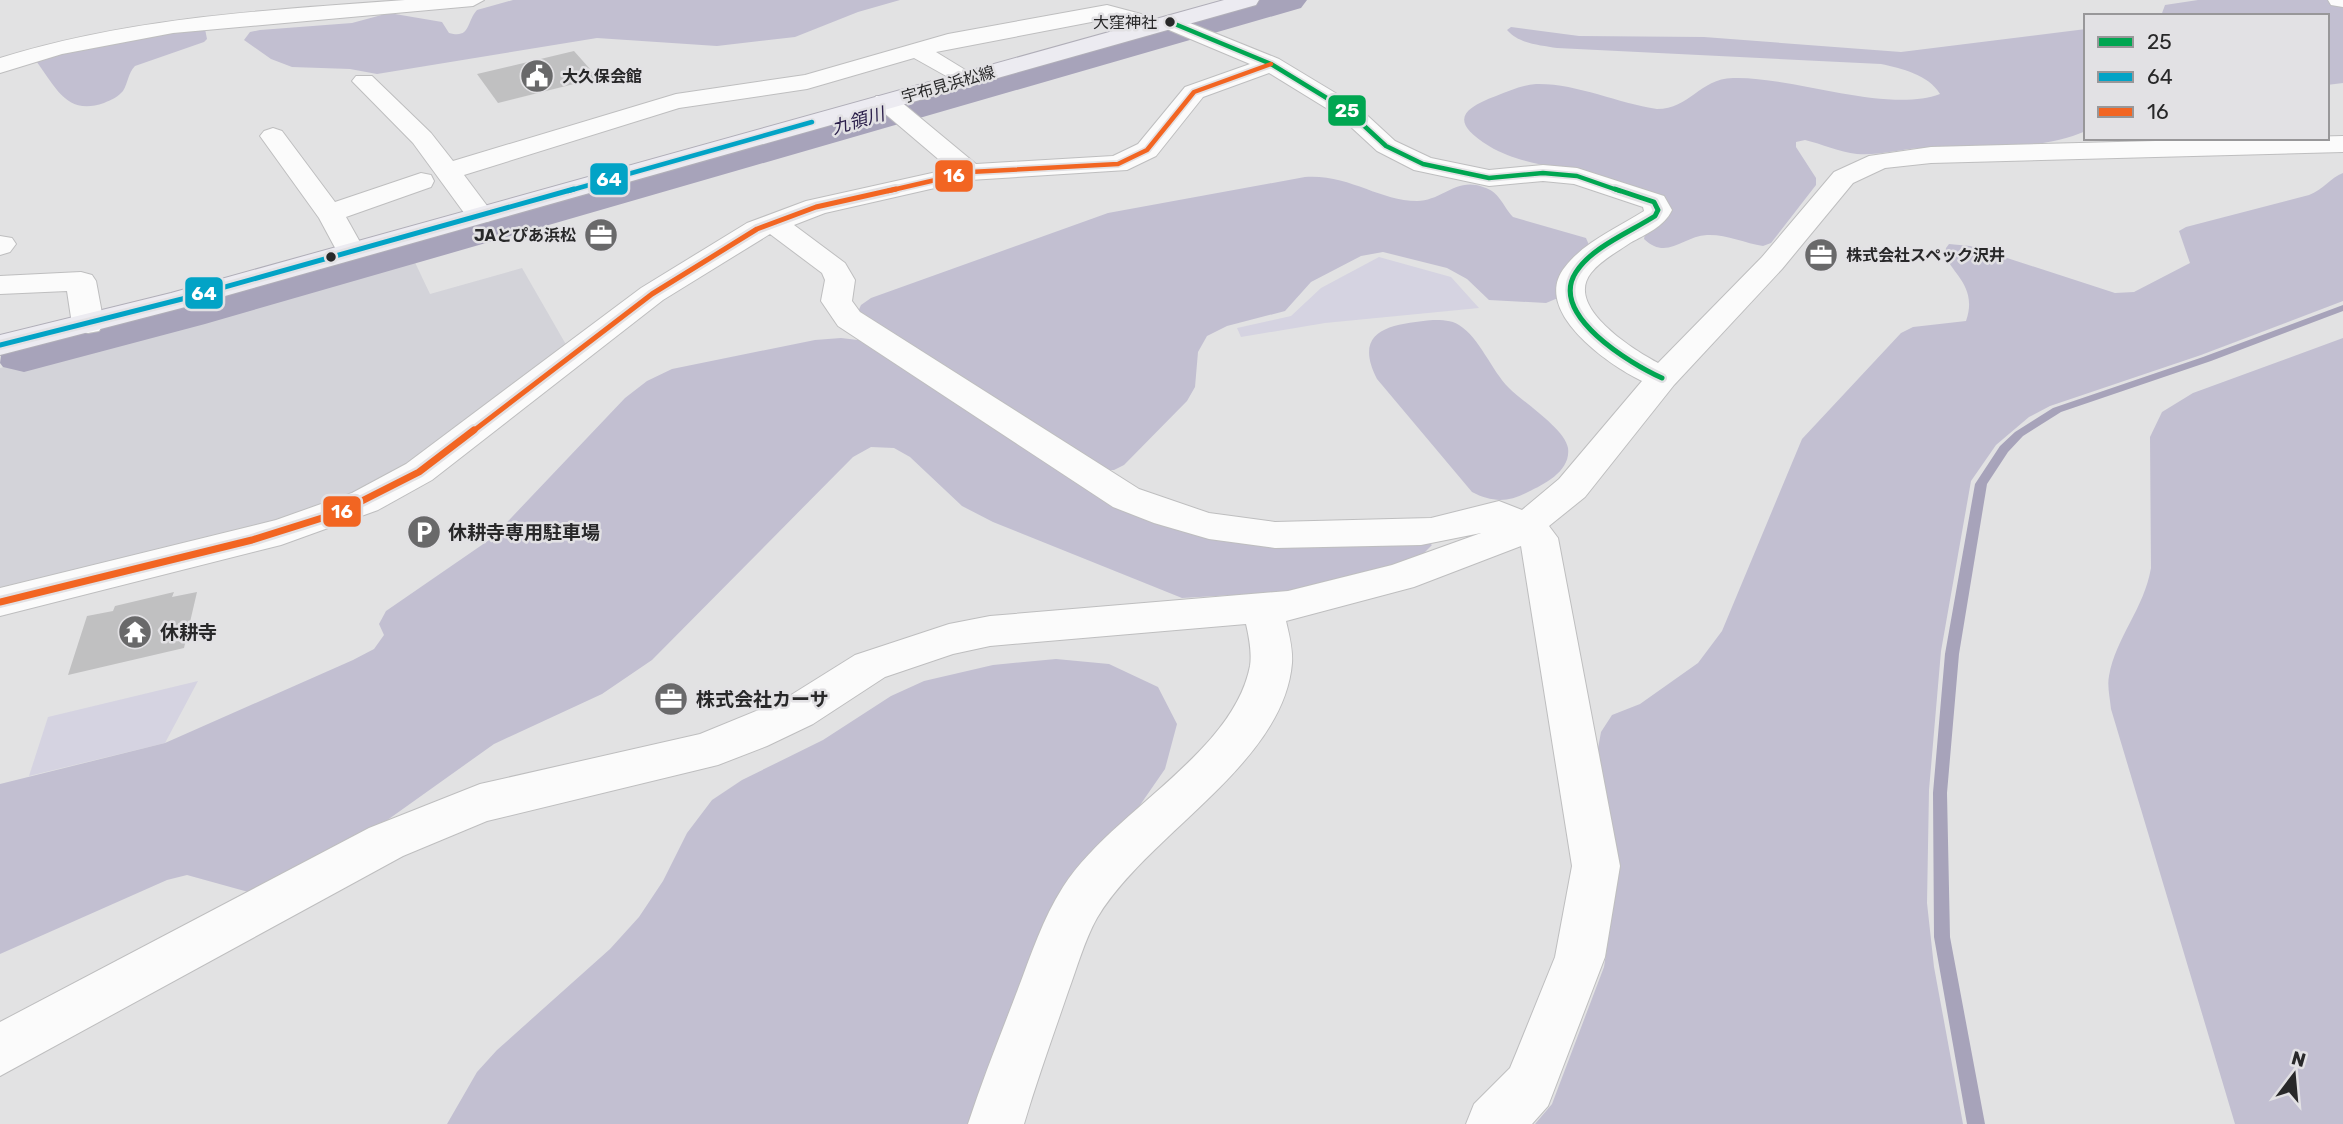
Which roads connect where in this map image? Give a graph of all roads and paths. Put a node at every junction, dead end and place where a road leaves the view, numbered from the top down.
1 (473, 0) edge
2 (1246, 0) edge
3 (1170, 27) junction
4 (917, 50) junction
5 (1270, 64) junction
6 (0, 66) edge
7 (964, 79) junction
8 (364, 80) dead end
9 (892, 107) junction
10 (272, 136) dead end
11 (2343, 144) edge
12 (448, 171) junction
13 (970, 172) junction
14 (421, 181) dead end
15 (329, 213) junction
16 (481, 215) junction
17 (772, 222) junction
18 (350, 251) junction
19 (0, 285) edge
20 (88, 324) junction
21 (0, 345) edge
22 (1662, 378) junction
23 (1526, 527) junction
24 (0, 602) edge
25 (1263, 608) junction
26 (0, 1050) edge
27 (996, 1124) edge
28 (1494, 1124) edge

1 - 6 street
2 - 3 main road, 宇布見浜松線
3 - 4 street
3 - 5 street
3 - 7 main road, 宇布見浜松線
4 - 7 street
4 - 12 street
5 - 13 street
5 - 22 street
7 - 9 main road, 宇布見浜松線
8 - 12 street
9 - 13 street
9 - 16 main road, 宇布見浜松線
10 - 15 street
11 - 22 street
12 - 16 street
13 - 17 street
14 - 15 street
15 - 18 street
16 - 18 main road, 宇布見浜松線
17 - 23 street
17 - 24 street
18 - 20 main road, 宇布見浜松線
19 - 20 street
20 - 21 main road, 宇布見浜松線
22 - 23 street
23 - 25 street
23 - 28 street
25 - 26 street
25 - 27 street

